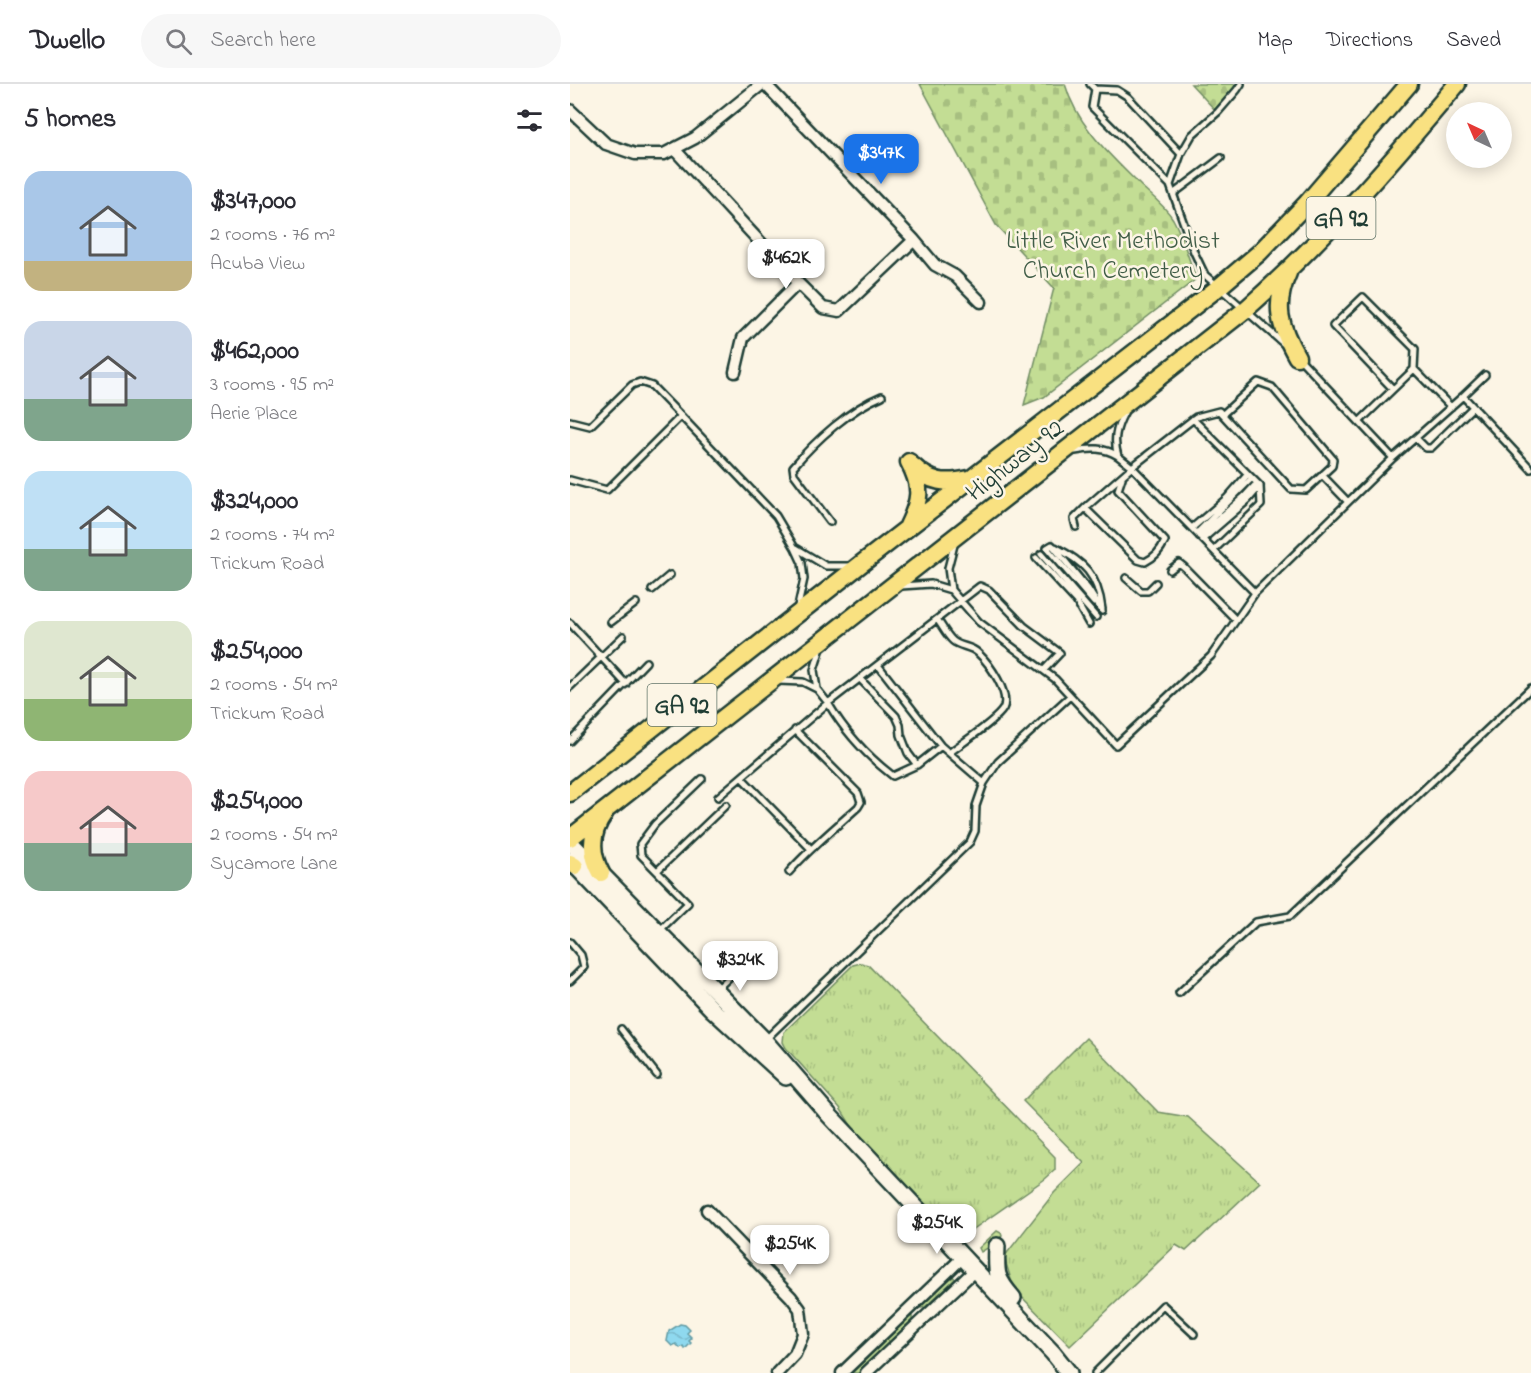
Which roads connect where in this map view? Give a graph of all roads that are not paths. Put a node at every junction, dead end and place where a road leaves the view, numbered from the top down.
1 (764, 84) edge
2 (1090, 84) edge
3 (1240, 84) edge
4 (1409, 84) edge
5 (1457, 84) edge
6 (1095, 89) junction
7 (570, 110) edge
8 (674, 149) junction
9 (1181, 154) junction
10 (1221, 158) dead end
11 (1170, 185) junction
12 (1173, 194) junction
13 (914, 240) junction
14 (1289, 271) junction
15 (798, 283) junction
16 (1219, 288) junction
17 (981, 302) dead end
18 (1245, 309) junction
19 (1297, 357) junction
20 (1414, 369) junction
21 (735, 372) dead end
22 (1485, 375) dead end
23 (1393, 389) junction
24 (882, 396) dead end
25 (1463, 396) junction
26 (1131, 400) junction
27 (1451, 407) junction
28 (1473, 407) junction
29 (1223, 414) junction
30 (681, 416) junction
31 (1193, 419) junction
32 (570, 421) edge
33 (1359, 422) junction
34 (1416, 438) junction
35 (1064, 453) junction
36 (1118, 456) junction
37 (1393, 458) junction
38 (1132, 467) junction
39 (1531, 469) edge
40 (1123, 475) junction
41 (1322, 475) junction
42 (1250, 476) junction
43 (972, 478) junction
44 (570, 480) edge
45 (1258, 484) junction
46 (1348, 502) junction
47 (1085, 508) junction
48 (830, 522) dead end
49 (1076, 527) dead end
50 (1192, 528) junction
51 (906, 529) junction
52 (959, 535) junction
53 (1200, 536) junction
54 (1050, 547) joint
55 (795, 548) junction
56 (1214, 550) junction
57 (861, 564) junction
58 (1170, 570) dead end
59 (670, 575) dead end
60 (1126, 578) dead end
61 (1156, 583) dead end
62 (890, 588) junction
63 (652, 590) dead end
64 (951, 590) junction
65 (1255, 593) junction
66 (961, 601) junction
67 (636, 603) dead end
68 (1096, 617) dead end
69 (793, 618) junction
70 (937, 619) junction
71 (1236, 620) junction
72 (611, 622) dead end
73 (570, 623) edge
74 (1089, 624) dead end
75 (623, 636) dead end
76 (826, 639) junction
77 (601, 656) junction
78 (646, 662) dead end
79 (878, 665) junction
80 (1044, 670) junction
81 (860, 679) junction
82 (770, 682) junction
83 (626, 684) junction
84 (570, 687) edge
85 (1531, 688) edge
86 (817, 689) junction
87 (1070, 696) junction
88 (828, 703) junction
89 (795, 730) junction
90 (570, 741) edge
91 (941, 746) junction
92 (949, 753) junction
93 (917, 765) junction
94 (742, 778) junction
95 (702, 779) dead end
96 (984, 783) junction
97 (570, 793) edge
98 (718, 796) dead end
99 (726, 805) dead end
100 (608, 808) junction
101 (570, 840) edge
102 (810, 848) junction
103 (572, 863) edge
104 (657, 871) junction
105 (789, 872) dead end
106 (601, 873) junction
107 (658, 932) junction
108 (570, 942) edge
109 (744, 963) dead end
110 (570, 981) edge
111 (1179, 993) dead end
112 (710, 996) junction
113 (621, 1029) dead end
114 (764, 1040) junction
115 (657, 1075) dead end
116 (829, 1115) junction
117 (707, 1210) dead end
118 (998, 1246) dead end
119 (962, 1258) junction
120 (974, 1271) junction
121 (1194, 1334) dead end
122 (1052, 1353) junction
123 (777, 1373) edge
124 (842, 1373) edge
125 (866, 1373) edge
126 (1069, 1373) edge
127 (1095, 1373) edge

1 - 8 street
1 - 13 street
2 - 6 lane
3 - 9 lane
4 - 16 main road, Highway 92 / GA 92
5 - 14 main road, Highway 92 / GA 92
6 - 9 lane
6 - 11 lane
7 - 8 street
8 - 15 street
9 - 11 lane
10 - 12 lane
11 - 12 lane
12 - 16 lane
13 - 15 street
13 - 17 street
14 - 18 main road, Highway 92 / GA 92
14 - 19 main road
15 - 21 street
16 - 18 lane
16 - 43 main road, Highway 92 / GA 92
18 - 19 lane
18 - 26 main road, Highway 92 / GA 92
19 - 33 lane
20 - 23 lane
20 - 23 lane
20 - 27 lane
22 - 25 lane
23 - 33 lane
24 - 48 lane
25 - 27 lane
25 - 28 lane
26 - 35 main road, Highway 92 / GA 92
26 - 36 lane
27 - 34 lane
28 - 34 lane
28 - 39 lane
29 - 31 lane
29 - 41 lane
29 - 41 lane
30 - 32 lane
30 - 44 lane
30 - 55 lane
31 - 38 lane
31 - 42 lane
33 - 37 lane
34 - 37 lane
35 - 36 lane
35 - 52 main road, Highway 92 / GA 92
36 - 38 lane
37 - 46 lane
38 - 40 lane
38 - 50 lane
40 - 47 lane
40 - 47 lane
41 - 46 lane
42 - 45 lane
42 - 50 lane
42 - 53 lane
43 - 51 main road, Highway 92 / GA 92
43 - 51 main road
45 - 53 lane
45 - 56 lane
46 - 65 lane
47 - 49 lane
50 - 53 lane
51 - 57 main road, Highway 92 / GA 92
52 - 62 main road, Highway 92 / GA 92
52 - 64 lane
53 - 56 lane
54 - 54 lane
55 - 57 lane
55 - 69 lane
56 - 65 lane
57 - 69 main road, Highway 92 / GA 92
58 - 71 lane
59 - 63 lane
60 - 61 lane
62 - 64 lane
62 - 76 main road, Highway 92 / GA 92
64 - 66 lane
65 - 71 lane
66 - 70 lane
66 - 80 lane
66 - 80 lane
67 - 72 lane
68 - 74 lane
69 - 97 main road, Highway 92 / GA 92
70 - 79 lane
70 - 92 lane
71 - 87 lane
73 - 77 lane
75 - 77 lane
76 - 82 main road, Highway 92 / GA 92
76 - 86 lane
77 - 83 lane
77 - 84 lane
78 - 83 lane
79 - 81 lane
79 - 91 lane
80 - 87 lane
81 - 88 lane
81 - 93 lane
82 - 86 lane
82 - 100 main road, Highway 92 / GA 92
83 - 90 lane
85 - 111 lane
86 - 88 lane
87 - 96 lane
88 - 89 lane
88 - 93 lane
89 - 94 lane
89 - 102 lane
91 - 92 lane
91 - 93 lane
92 - 96 lane
94 - 98 lane
94 - 102 lane
95 - 104 lane
96 - 114 lane
99 - 104 lane
100 - 101 main road, Highway 92 / GA 92
100 - 106 main road
101 - 106 street
102 - 105 lane
103 - 112 street
104 - 107 lane
106 - 107 street
107 - 112 street
108 - 110 lane
109 - 112 lane
112 - 114 street
112 - 116 street
113 - 115 lane
114 - 116 street
116 - 119 street
117 - 123 street
118 - 122 street
119 - 120 street
119 - 124 street
120 - 122 street
120 - 125 street
121 - 127 lane
122 - 126 street

